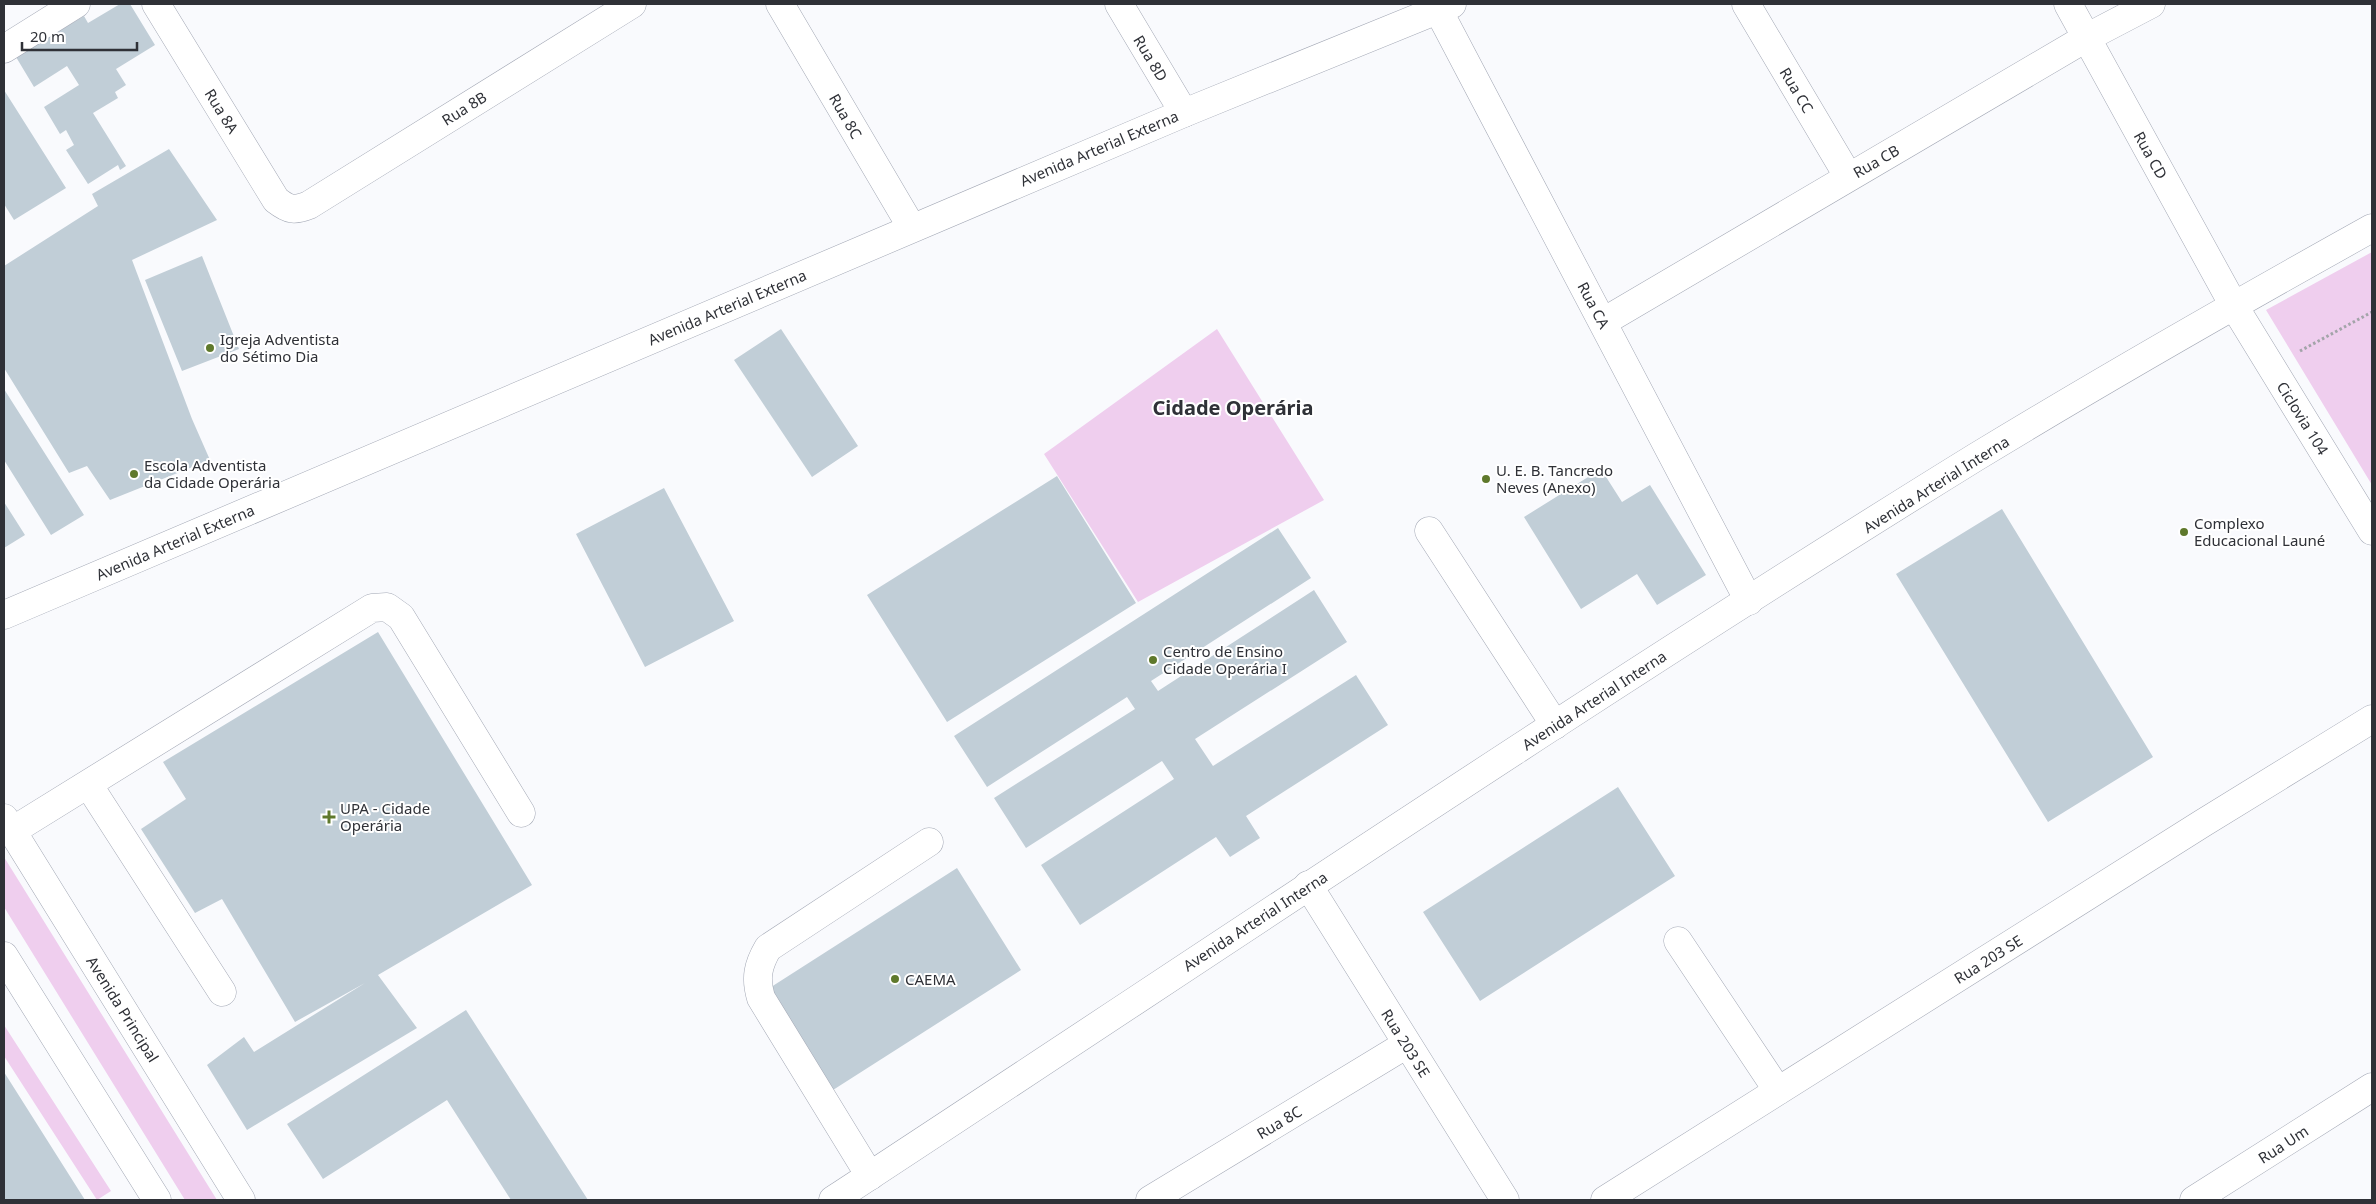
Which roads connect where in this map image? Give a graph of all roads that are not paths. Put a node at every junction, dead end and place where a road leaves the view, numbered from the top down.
1 (76, 4) edge
2 (156, 4) edge
3 (632, 4) edge
4 (780, 4) edge
5 (1119, 4) edge
6 (1746, 4) edge
7 (2068, 4) edge
8 (2151, 4) edge
9 (1442, 6) edge
10 (2086, 38) junction
11 (4, 50) edge
12 (1184, 112) junction
13 (1848, 176) junction
14 (296, 210) joint
15 (912, 228) junction
16 (2372, 228) edge
17 (2234, 306) junction
18 (1603, 322) junction
19 (2372, 530) edge
20 (1429, 531) dead end
21 (1749, 601) junction
22 (4, 615) edge
23 (2372, 720) edge
24 (1555, 725) junction
25 (88, 784) junction
26 (520, 813) dead end
27 (8, 825) edge
28 (929, 842) dead end
29 (1308, 885) junction
30 (1678, 941) dead end
31 (4, 956) edge
32 (222, 992) dead end
33 (1407, 1044) junction
34 (2372, 1087) edge
35 (1778, 1091) junction
36 (870, 1176) junction
37 (841, 1198) edge
38 (157, 1200) edge
39 (241, 1200) edge
40 (1150, 1200) edge
41 (1505, 1200) edge
42 (1605, 1200) edge
43 (2194, 1200) edge

1 - 11 street
2 - 14 street, Rua 8A
3 - 14 street, Rua 8B
4 - 15 street, Rua 8C
5 - 12 street, Rua 8D
6 - 13 street, Rua CC
7 - 10 street, Rua CD
8 - 10 street, Rua CB
9 - 12 street, Avenida Arterial Externa
9 - 18 street, Rua CA
10 - 13 street, Rua CB
10 - 17 street, Rua CD
12 - 15 street, Avenida Arterial Externa
13 - 18 street, Rua CB
15 - 22 street, Avenida Arterial Externa
16 - 17 street, Avenida Arterial Interna
17 - 19 street, Ciclovia 104
17 - 21 street, Avenida Arterial Interna
18 - 21 street, Rua CA
20 - 24 street
21 - 24 street, Avenida Arterial Interna
23 - 35 street, Rua 203 SE
24 - 29 street, Avenida Arterial Interna
25 - 26 street
25 - 27 street
25 - 32 street
27 - 39 street, Avenida Principal
28 - 36 street
29 - 33 street, Rua 203 SE
29 - 36 street, Avenida Arterial Interna
30 - 35 street
31 - 38 street
33 - 40 street, Rua 8C
33 - 41 street, Rua 203 SE
34 - 43 street, Rua Um
35 - 42 street, Rua 203 SE
36 - 37 street, Avenida Arterial Interna

